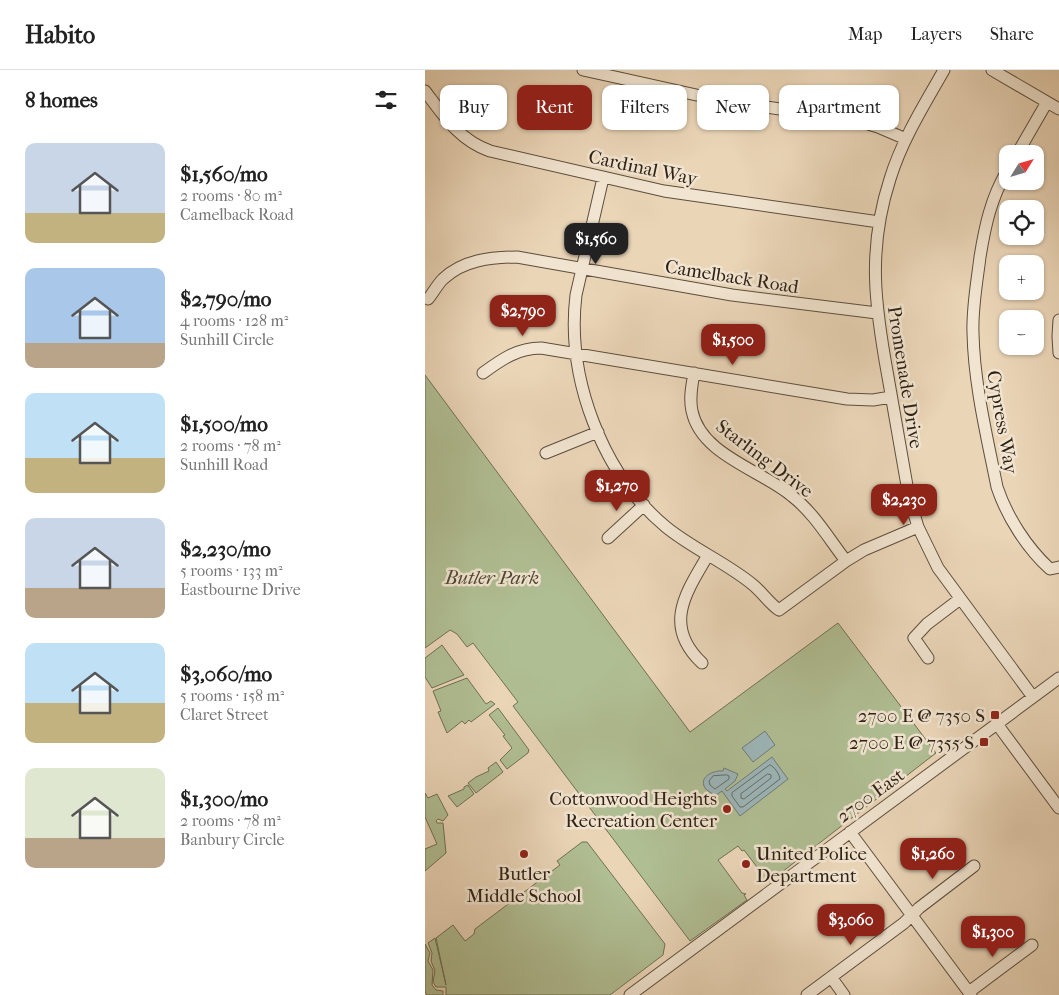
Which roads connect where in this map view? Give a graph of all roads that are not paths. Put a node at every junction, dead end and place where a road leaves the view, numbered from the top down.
1 (583, 70) edge
2 (944, 70) edge
3 (992, 70) edge
4 (1017, 70) edge
5 (1011, 81) junction
6 (425, 91) edge
7 (1047, 102) junction
8 (1059, 109) edge
9 (906, 139) junction
10 (1022, 145) edge
11 (603, 178) junction
12 (999, 189) edge
13 (879, 222) junction
14 (581, 268) junction
15 (429, 299) dead end
16 (877, 314) junction
17 (1059, 320) edge
18 (575, 353) junction
19 (1059, 353) edge
20 (483, 373) dead end
21 (693, 373) junction
22 (891, 397) junction
23 (598, 432) junction
24 (546, 453) dead end
25 (644, 505) junction
26 (918, 527) junction
27 (608, 538) dead end
28 (707, 555) junction
29 (846, 561) junction
30 (1059, 567) edge
31 (960, 599) junction
32 (928, 658) dead end
33 (702, 664) dead end
34 (1059, 678) edge
35 (1033, 696) junction
36 (997, 724) junction
37 (1059, 808) edge
38 (850, 832) junction
39 (974, 866) dead end
40 (912, 915) junction
41 (1032, 945) dead end
42 (831, 978) junction
43 (970, 994) edge
44 (630, 995) edge
45 (807, 995) edge
46 (844, 995) edge

1 - 9 street
2 - 9 street, Promenade Drive
3 - 5 street
4 - 5 street
5 - 7 street
6 - 11 street, Cardinal Way
7 - 8 street
7 - 10 street
9 - 13 street, Promenade Drive
11 - 13 street, Cardinal Way
11 - 14 street
12 - 30 street, Cypress Way
13 - 16 street, Promenade Drive
14 - 15 street, Camelback Road
14 - 16 street, Camelback Road
14 - 18 street
16 - 22 street, Promenade Drive
17 - 19 street
18 - 20 street
18 - 21 street
18 - 23 street
21 - 22 street
21 - 29 street, Starling Drive
22 - 26 street, Promenade Drive
23 - 24 street
23 - 25 street
25 - 27 street
25 - 28 street
26 - 29 street
26 - 31 street, Promenade Drive
28 - 29 street
28 - 33 street
31 - 32 street
31 - 35 street, Promenade Drive
34 - 35 street, 2700 East
35 - 36 street, 2700 East
36 - 37 street
36 - 38 street, 2700 East
38 - 40 street
38 - 44 street, 2700 East
39 - 40 street
40 - 42 street
40 - 43 street
41 - 43 street
42 - 45 street
42 - 46 street

